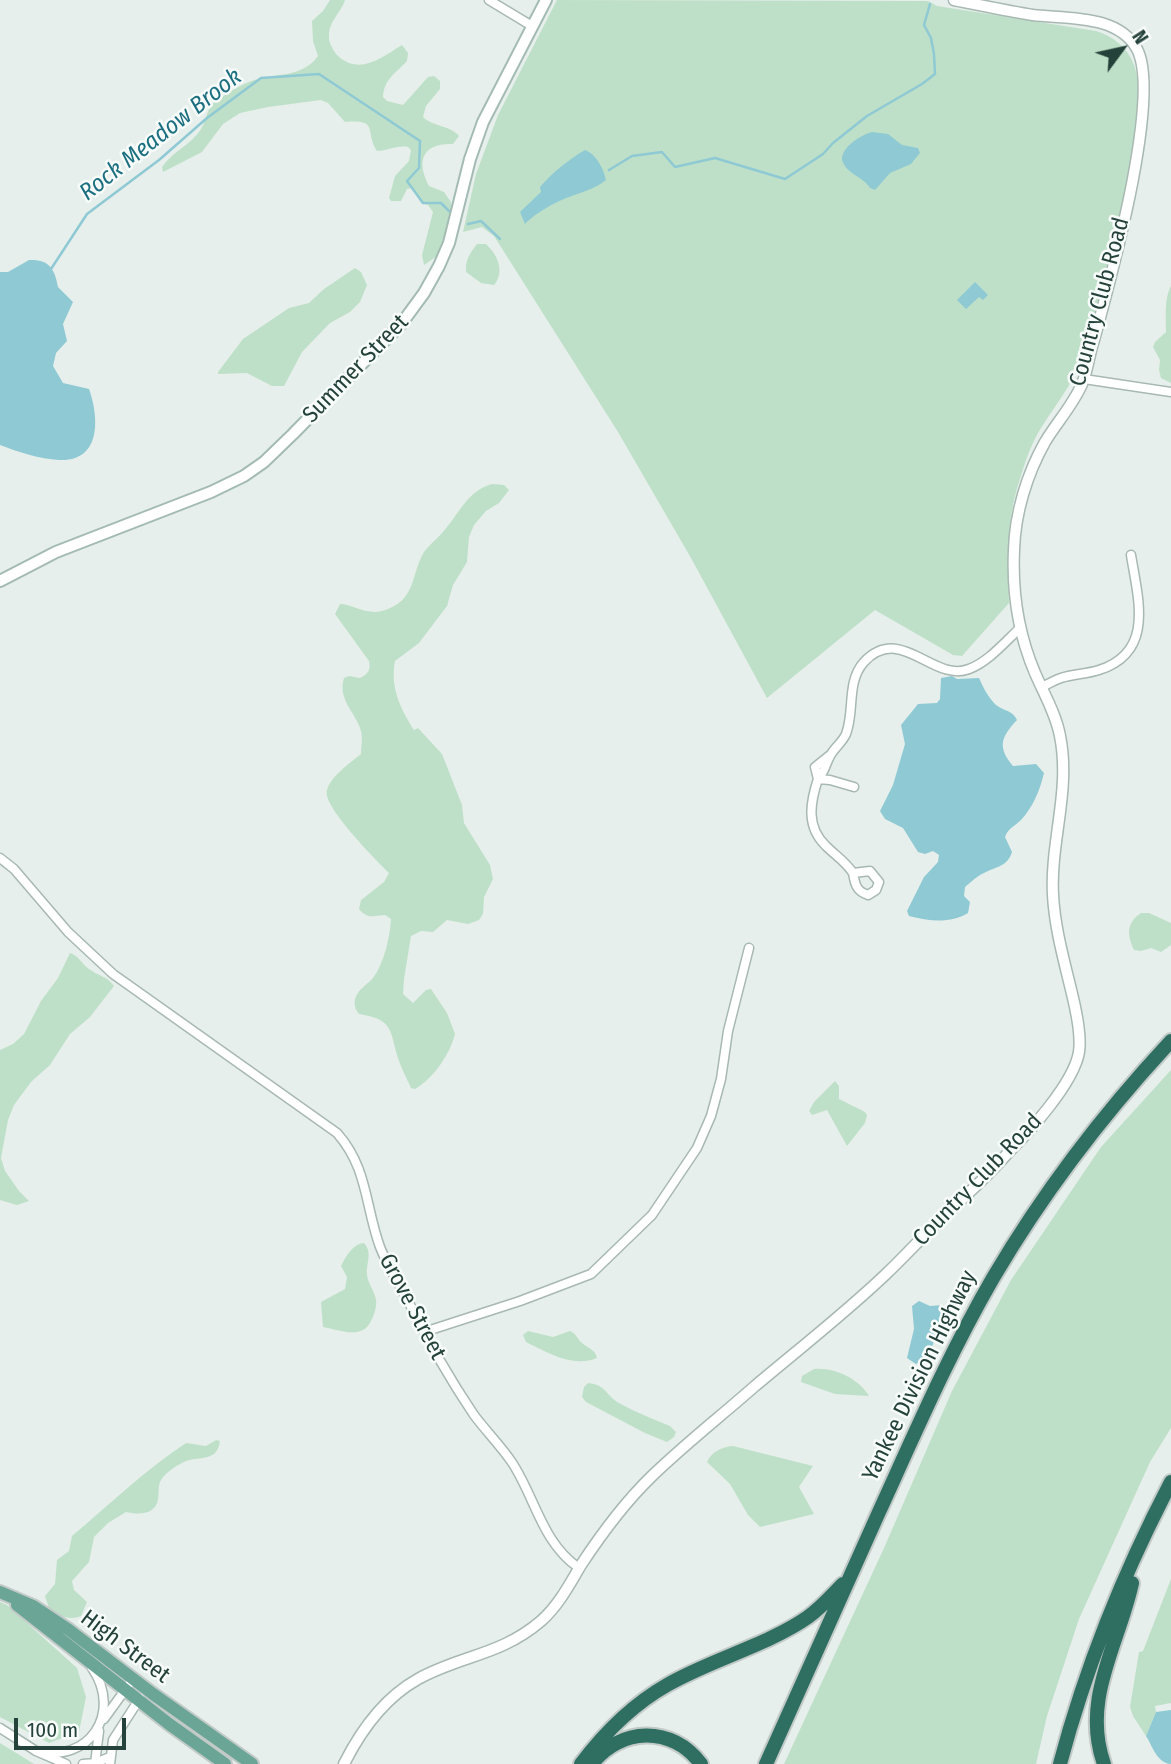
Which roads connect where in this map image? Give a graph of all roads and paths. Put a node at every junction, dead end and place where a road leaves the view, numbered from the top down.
1 (489, 0) edge
2 (546, 0) edge
3 (954, 0) edge
4 (532, 26) junction
5 (1084, 379) junction
6 (1171, 392) edge
7 (1131, 555) dead end
8 (0, 582) edge
9 (1019, 629) junction
10 (1042, 687) junction
11 (818, 779) junction
12 (854, 786) dead end
13 (0, 858) edge
14 (853, 873) dead end
15 (749, 948) dead end
16 (1171, 1041) edge
17 (424, 1332) junction
18 (1171, 1482) edge
19 (1140, 1545) junction
20 (579, 1568) junction
21 (851, 1575) junction
22 (2, 1593) edge
23 (79, 1654) junction
24 (133, 1679) junction
25 (146, 1689) junction
26 (125, 1690) junction
27 (138, 1701) junction
28 (101, 1725) junction
29 (0, 1728) edge
30 (36, 1751) junction
31 (110, 1761) edge
32 (66, 1764) edge
33 (83, 1764) edge
34 (95, 1764) edge
35 (225, 1764) edge
36 (252, 1764) edge
37 (344, 1764) edge
38 (580, 1764) edge
39 (592, 1764) edge
40 (701, 1764) edge
41 (766, 1764) edge
42 (1060, 1764) edge
43 (1104, 1764) edge

1 - 4 street
2 - 4 main road, Summer Street
3 - 5 street, Country Club Road
4 - 8 main road, Summer Street
5 - 6 street
5 - 9 street, Country Club Road
7 - 10 street
9 - 10 street, Country Club Road
9 - 11 street
10 - 20 street, Country Club Road
11 - 12 street
11 - 14 street
13 - 17 street, Grove Street
15 - 17 street
16 - 21 highway, Yankee Division Highway
17 - 20 street, Grove Street
18 - 19 highway
19 - 42 highway
19 - 43 highway
20 - 37 street
21 - 38 highway
21 - 41 highway, Yankee Division Highway
22 - 23 main road, High Street
22 - 24 main road, High Street
23 - 26 main road, High Street
23 - 28 street
24 - 25 main road, High Street
24 - 26 street
25 - 27 street
25 - 36 main road, High Street
26 - 27 main road, High Street
26 - 28 street
27 - 31 street
27 - 35 main road, High Street
28 - 30 street
28 - 34 street
29 - 30 street
30 - 32 street
31 - 34 street
33 - 34 street
39 - 40 highway

